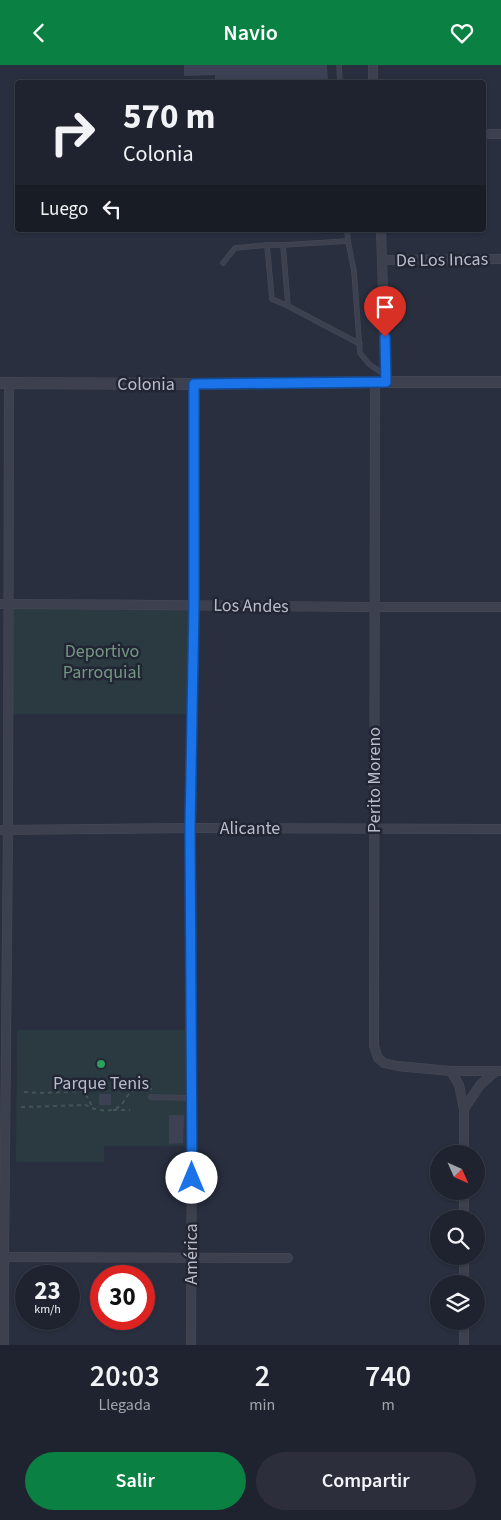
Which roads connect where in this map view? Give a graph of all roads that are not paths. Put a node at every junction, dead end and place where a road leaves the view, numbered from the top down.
1 (339, 65) edge
2 (373, 65) edge
3 (340, 80) edge
4 (373, 80) edge
5 (486, 134) edge
6 (501, 134) edge
7 (347, 232) edge
8 (381, 232) edge
9 (348, 241) junction
10 (267, 245) junction
11 (283, 245) junction
12 (501, 259) edge
13 (383, 261) junction
14 (223, 263) dead end
15 (288, 306) junction
16 (360, 344) junction
17 (383, 380) junction
18 (501, 382) edge
19 (5, 383) edge
20 (194, 384) junction
21 (4, 493) edge
22 (4, 604) edge
23 (194, 605) junction
24 (501, 607) edge
25 (375, 608) junction
26 (190, 828) junction
27 (4, 829) edge
28 (374, 829) junction
29 (501, 829) edge
30 (451, 1071) junction
31 (498, 1071) edge
32 (151, 1097) dead end
33 (192, 1098) junction
34 (464, 1109) junction
35 (464, 1145) edge
36 (2, 1257) edge
37 (192, 1258) junction
38 (288, 1258) dead end
39 (464, 1330) edge
40 (4, 1345) edge
41 (191, 1345) edge
42 (464, 1345) edge

1 - 3 lane
2 - 4 street
5 - 6 street
7 - 9 lane
8 - 13 street, Perito Moreno
9 - 11 lane
9 - 16 lane
10 - 11 lane
10 - 14 lane
10 - 15 lane
11 - 15 lane
12 - 13 street, De Los Incas
13 - 17 street, Perito Moreno
15 - 16 lane
16 - 17 lane
17 - 18 street, Colonia
17 - 20 street, Colonia
17 - 25 street, Perito Moreno
19 - 20 street, Colonia
19 - 21 street
20 - 23 street, América
21 - 22 street
22 - 23 street, Los Andes
22 - 27 street
23 - 25 street, Los Andes
23 - 26 street, América
24 - 25 street, Los Andes
25 - 28 street, Perito Moreno
26 - 27 street, Alicante
26 - 28 street, Alicante
26 - 33 street, América
27 - 36 street
28 - 29 street, Alicante
28 - 30 street, Perito Moreno
30 - 31 street, Perito Moreno
30 - 34 street
31 - 34 street
32 - 33 lane
33 - 37 street, América
34 - 35 street
36 - 37 street
36 - 40 street
37 - 38 street
37 - 41 street, América
39 - 42 street

